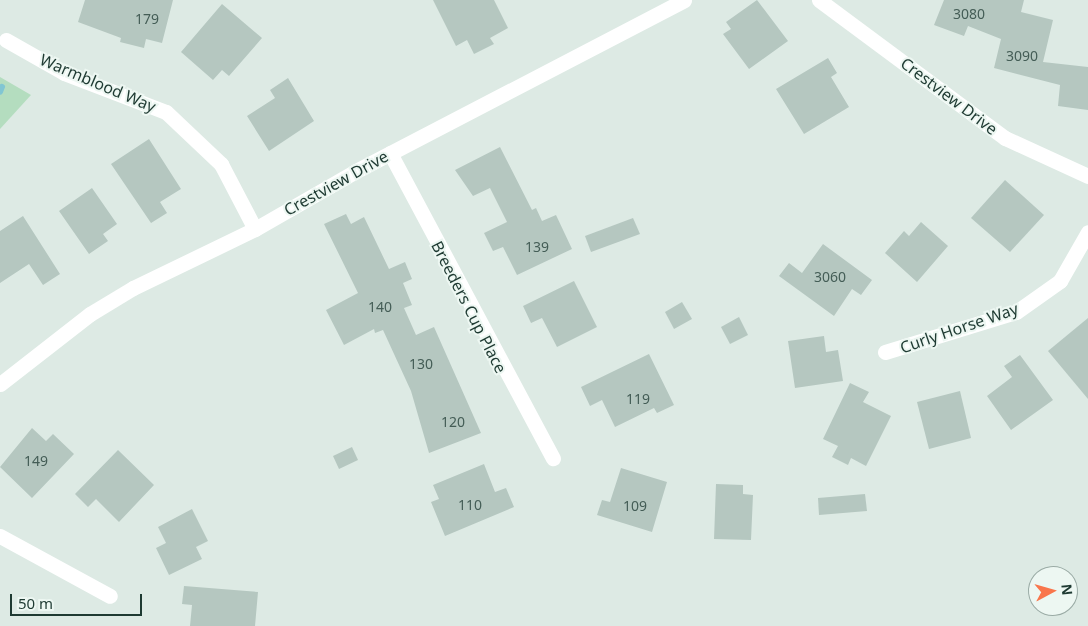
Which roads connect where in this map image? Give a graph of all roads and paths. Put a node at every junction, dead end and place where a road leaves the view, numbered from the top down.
1 (684, 0) edge
2 (819, 0) edge
3 (6, 40) dead end
4 (390, 153) junction
5 (1088, 176) edge
6 (255, 229) junction
7 (1088, 232) edge
8 (885, 352) dead end
9 (0, 384) edge
10 (553, 458) dead end
11 (0, 536) edge
12 (110, 596) dead end

1 - 4 street, Crestview Drive
2 - 5 street, Crestview Drive
3 - 6 street, Warmblood Way
4 - 6 street, Crestview Drive
4 - 10 street, Breeders Cup Place
6 - 9 street, Crestview Drive
7 - 8 street, Curly Horse Way
11 - 12 street

